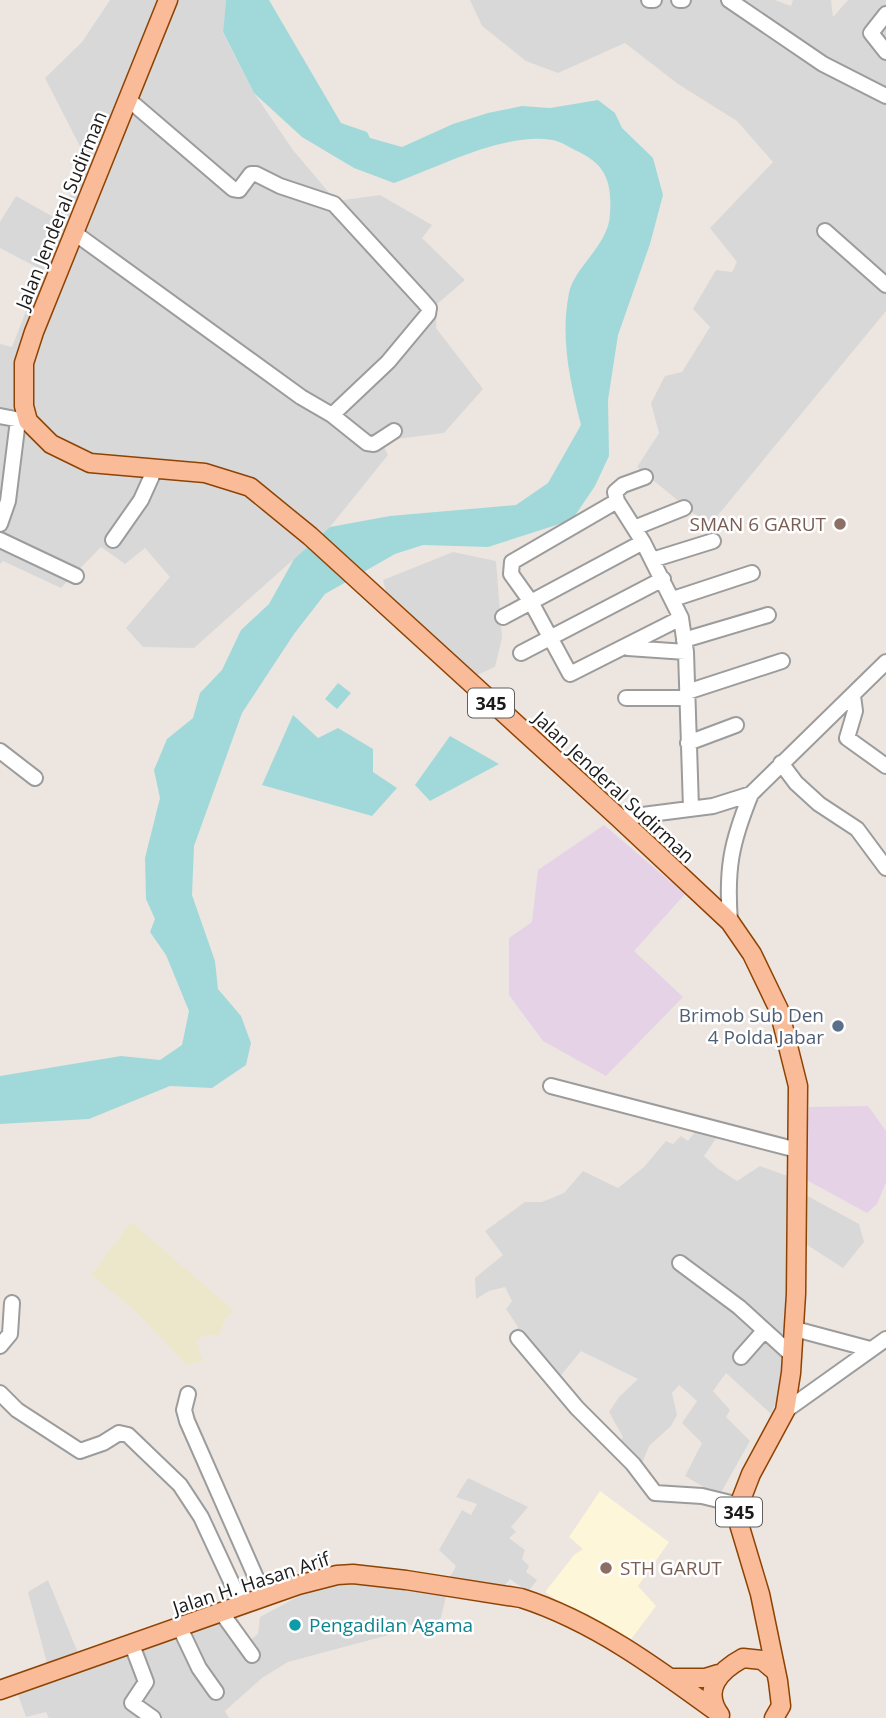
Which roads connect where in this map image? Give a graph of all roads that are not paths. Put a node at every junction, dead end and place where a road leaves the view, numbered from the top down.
1 (168, 0) edge
2 (729, 0) edge
3 (886, 14) edge
4 (886, 52) edge
5 (885, 92) edge
6 (129, 100) junction
7 (825, 230) dead end
8 (76, 234) junction
9 (886, 285) edge
10 (332, 415) junction
11 (0, 416) edge
12 (23, 420) junction
13 (394, 430) dead end
14 (155, 469) junction
15 (645, 477) dead end
16 (617, 501) junction
17 (684, 508) dead end
18 (0, 524) edge
19 (634, 528) junction
20 (0, 540) edge
21 (113, 540) dead end
22 (713, 541) dead end
23 (643, 542) junction
24 (652, 560) junction
25 (752, 573) dead end
26 (76, 576) dead end
27 (663, 579) junction
28 (673, 599) junction
29 (531, 602) junction
30 (768, 615) dead end
31 (503, 617) dead end
32 (681, 618) junction
33 (548, 638) junction
34 (685, 646) junction
35 (626, 648) junction
36 (521, 653) dead end
37 (782, 661) dead end
38 (886, 662) edge
39 (687, 695) junction
40 (853, 696) junction
41 (626, 698) dead end
42 (736, 725) dead end
43 (688, 743) junction
44 (0, 751) edge
45 (780, 763) junction
46 (886, 766) edge
47 (35, 778) dead end
48 (751, 794) junction
49 (691, 808) junction
50 (619, 818) junction
51 (886, 869) edge
52 (730, 922) junction
53 (551, 1086) dead end
54 (797, 1150) junction
55 (680, 1263) dead end
56 (12, 1303) dead end
57 (795, 1329) junction
58 (764, 1331) junction
59 (518, 1338) dead end
60 (886, 1339) edge
61 (0, 1346) edge
62 (870, 1349) junction
63 (793, 1356) junction
64 (741, 1357) dead end
65 (0, 1393) edge
66 (188, 1394) dead end
67 (785, 1411) junction
68 (739, 1505) junction
69 (265, 1598) junction
70 (242, 1605) junction
71 (221, 1612) junction
72 (763, 1622) junction
73 (180, 1628) junction
74 (132, 1645) junction
75 (252, 1655) dead end
76 (743, 1658) junction
77 (774, 1670) junction
78 (718, 1674) junction
79 (670, 1678) junction
80 (0, 1690) edge
81 (216, 1692) dead end
82 (780, 1714) edge
83 (720, 1715) edge
84 (153, 1718) edge

1 - 6 main road, Jalan Jenderal Sudirman
2 - 5 street
3 - 4 street
6 - 8 main road, Jalan Jenderal Sudirman
6 - 10 street
7 - 9 street
8 - 10 street
8 - 12 main road, Jalan Jenderal Sudirman
10 - 13 street
11 - 12 street
12 - 14 main road, Jalan Jenderal Sudirman / 345
12 - 18 street
14 - 21 street
14 - 50 main road, Jalan Jenderal Sudirman / 345
15 - 16 street
16 - 19 street
16 - 29 street
17 - 19 street
19 - 23 street
20 - 26 street
22 - 24 street
23 - 24 street
23 - 29 street
24 - 27 street
25 - 28 street
27 - 28 street
27 - 33 street
28 - 32 street
29 - 31 street
29 - 33 street
30 - 34 street
32 - 34 street
32 - 35 street
33 - 35 street
33 - 36 street
34 - 35 street
34 - 39 street
37 - 39 street
38 - 40 street
39 - 41 street
39 - 43 street
40 - 45 street
40 - 46 street
42 - 43 street
43 - 49 street
44 - 47 street
45 - 48 street
45 - 51 street
48 - 49 street
48 - 52 street
49 - 50 street
50 - 52 main road, Jalan Jenderal Sudirman / 345
52 - 54 main road, Jalan Jenderal Sudirman / 345
53 - 54 street
54 - 57 main road, Jalan Jenderal Sudirman / 345
55 - 58 street
56 - 61 street
57 - 62 street
57 - 63 main road, Jalan Jenderal Sudirman / 345
58 - 63 street
58 - 64 street
59 - 68 street
60 - 62 street
62 - 67 street
63 - 67 main road, Jalan Jenderal Sudirman / 345
65 - 70 street
66 - 69 street
67 - 68 main road, Jalan Jenderal Sudirman / 345
68 - 72 main road, Jalan Jenderal Sudirman / 345
69 - 70 main road, Jalan H. Hasan Arif
69 - 79 main road, Jalan H. Hasan Arif
70 - 71 main road, Jalan H. Hasan Arif
71 - 73 main road, Jalan H. Hasan Arif
71 - 75 street
72 - 76 main road
72 - 77 main road, Jalan Jenderal Sudirman / 345
73 - 74 main road, Jalan H. Hasan Arif
73 - 81 street
74 - 80 main road, Jalan H. Hasan Arif
74 - 84 street
76 - 77 main road
76 - 78 main road
77 - 82 main road, 345
78 - 79 main road
78 - 83 main road
79 - 83 main road, Jalan H. Hasan Arif

